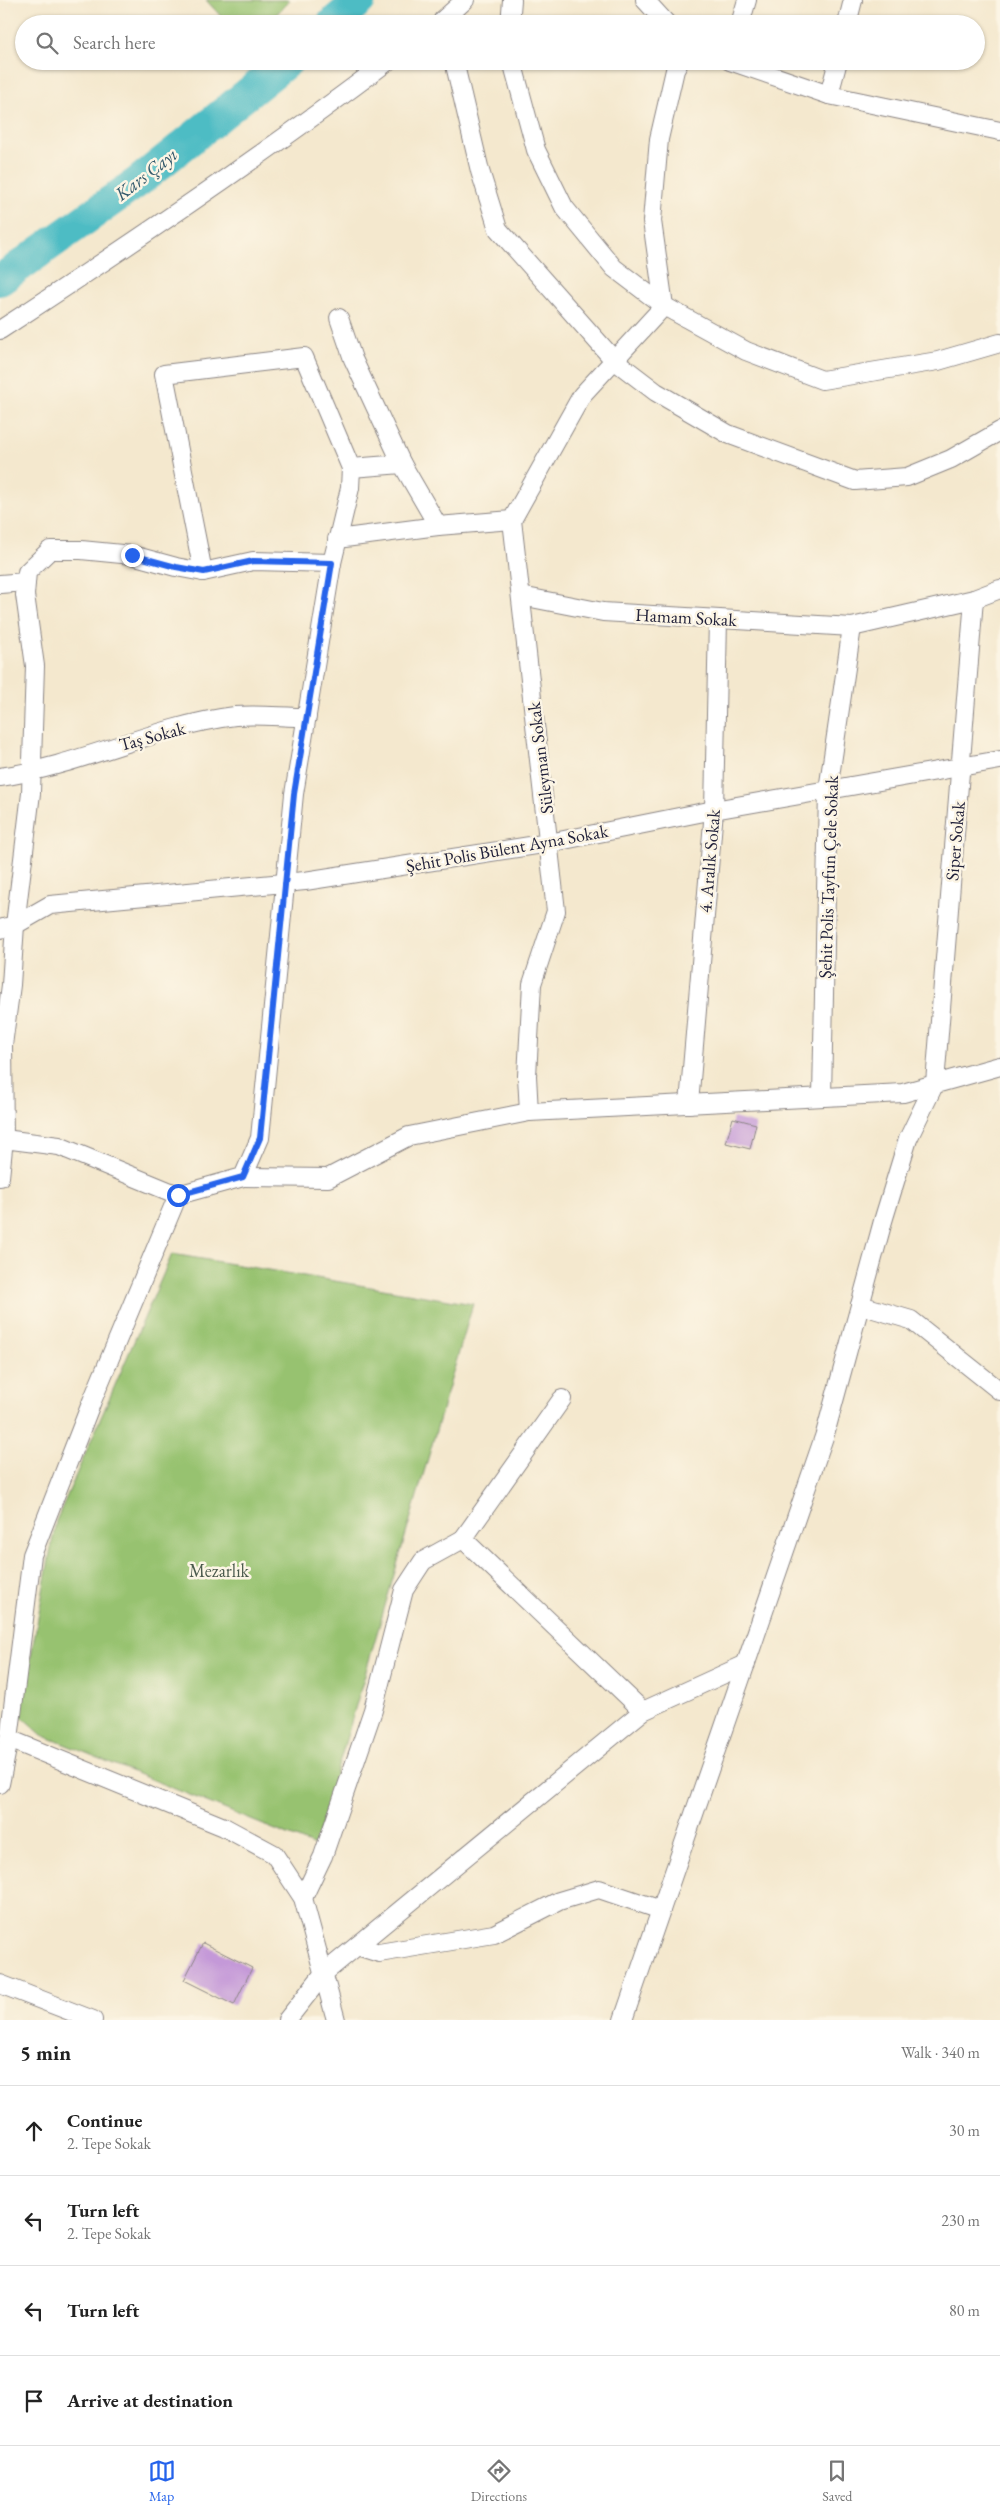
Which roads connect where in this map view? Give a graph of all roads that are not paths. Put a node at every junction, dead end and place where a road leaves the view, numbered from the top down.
1 (465, 0) edge
2 (512, 0) edge
3 (645, 0) edge
4 (747, 0) edge
5 (854, 0) edge
6 (449, 15) edge
7 (511, 15) edge
8 (659, 15) edge
9 (743, 15) edge
10 (850, 15) edge
11 (376, 70) edge
12 (456, 70) edge
13 (514, 70) edge
14 (674, 70) edge
15 (756, 70) edge
16 (836, 70) edge
17 (829, 95) junction
18 (1000, 131) edge
19 (664, 306) junction
20 (338, 318) dead end
21 (0, 330) edge
22 (1000, 343) edge
23 (614, 360) junction
24 (1000, 431) edge
25 (402, 464) junction
26 (351, 468) junction
27 (512, 520) junction
28 (438, 526) junction
29 (338, 539) junction
30 (332, 563) junction
31 (204, 572) junction
32 (26, 582) junction
33 (0, 584) edge
34 (1000, 589) edge
35 (521, 596) junction
36 (974, 599) junction
37 (718, 618) junction
38 (852, 628) junction
39 (307, 717) junction
40 (1000, 760) edge
41 (961, 767) junction
42 (32, 773) junction
43 (0, 777) edge
44 (828, 790) junction
45 (714, 810) junction
46 (549, 843) junction
47 (285, 883) junction
48 (7, 927) edge
49 (1000, 1066) edge
50 (935, 1084) junction
51 (822, 1097) junction
52 (689, 1104) junction
53 (529, 1112) junction
54 (4, 1139) junction
55 (0, 1177) edge
56 (243, 1177) junction
57 (178, 1195) junction
58 (860, 1305) junction
59 (1000, 1392) edge
60 (562, 1399) dead end
61 (463, 1539) junction
62 (746, 1664) junction
63 (643, 1711) junction
64 (10, 1738) junction
65 (0, 1784) edge
66 (303, 1898) junction
67 (661, 1910) junction
68 (357, 1946) junction
69 (324, 1973) junction
70 (0, 1984) edge
71 (93, 2020) edge
72 (287, 2020) edge
73 (336, 2020) edge
74 (624, 2020) edge

1 - 6 street
2 - 7 street
3 - 8 street
4 - 9 street
5 - 10 street
11 - 21 street
12 - 23 street
13 - 19 street
14 - 19 street
15 - 17 street
16 - 17 street
17 - 18 street
19 - 22 street
19 - 23 street
20 - 25 street
23 - 24 street
23 - 27 street
25 - 26 street
25 - 28 street
26 - 29 street
26 - 31 street
27 - 28 street
27 - 35 street, Süleyman Sokak
28 - 29 street
29 - 30 street
30 - 31 street
30 - 39 street
31 - 32 street
32 - 33 street
32 - 42 street
34 - 36 street, Hamam Sokak
35 - 37 street, Hamam Sokak
35 - 46 street, Süleyman Sokak
36 - 38 street, Hamam Sokak
36 - 41 street, Siper Sokak
37 - 38 street, Hamam Sokak
37 - 45 street, 4. Aralık Sokak
38 - 44 street, Şehit Polis Tayfun Çele Sokak
39 - 42 street, Taş Sokak
39 - 47 street
40 - 41 street, Şehit Polis Bülent Ayna Sokak
41 - 44 street, Şehit Polis Bülent Ayna Sokak
41 - 50 street, Siper Sokak
42 - 43 street, Taş Sokak
42 - 48 street
44 - 45 street, Şehit Polis Bülent Ayna Sokak
44 - 51 street, Şehit Polis Tayfun Çele Sokak
45 - 46 street, Şehit Polis Bülent Ayna Sokak
45 - 52 street, 4. Aralık Sokak
46 - 47 street, Şehit Polis Bülent Ayna Sokak
46 - 53 street, Süleyman Sokak
47 - 48 street, Şehit Polis Bülent Ayna Sokak
47 - 56 street
48 - 54 street
49 - 50 street
50 - 51 street
50 - 58 street
51 - 52 street
52 - 53 street
53 - 56 street
54 - 55 street
54 - 57 street
56 - 57 street
57 - 64 street
58 - 59 street
58 - 62 street
60 - 61 street
61 - 63 street
61 - 66 street
62 - 63 street
62 - 67 street
63 - 68 street
64 - 65 street
64 - 66 street
66 - 69 street
67 - 68 street
67 - 74 street
68 - 69 street
69 - 72 street
69 - 73 street
70 - 71 street

